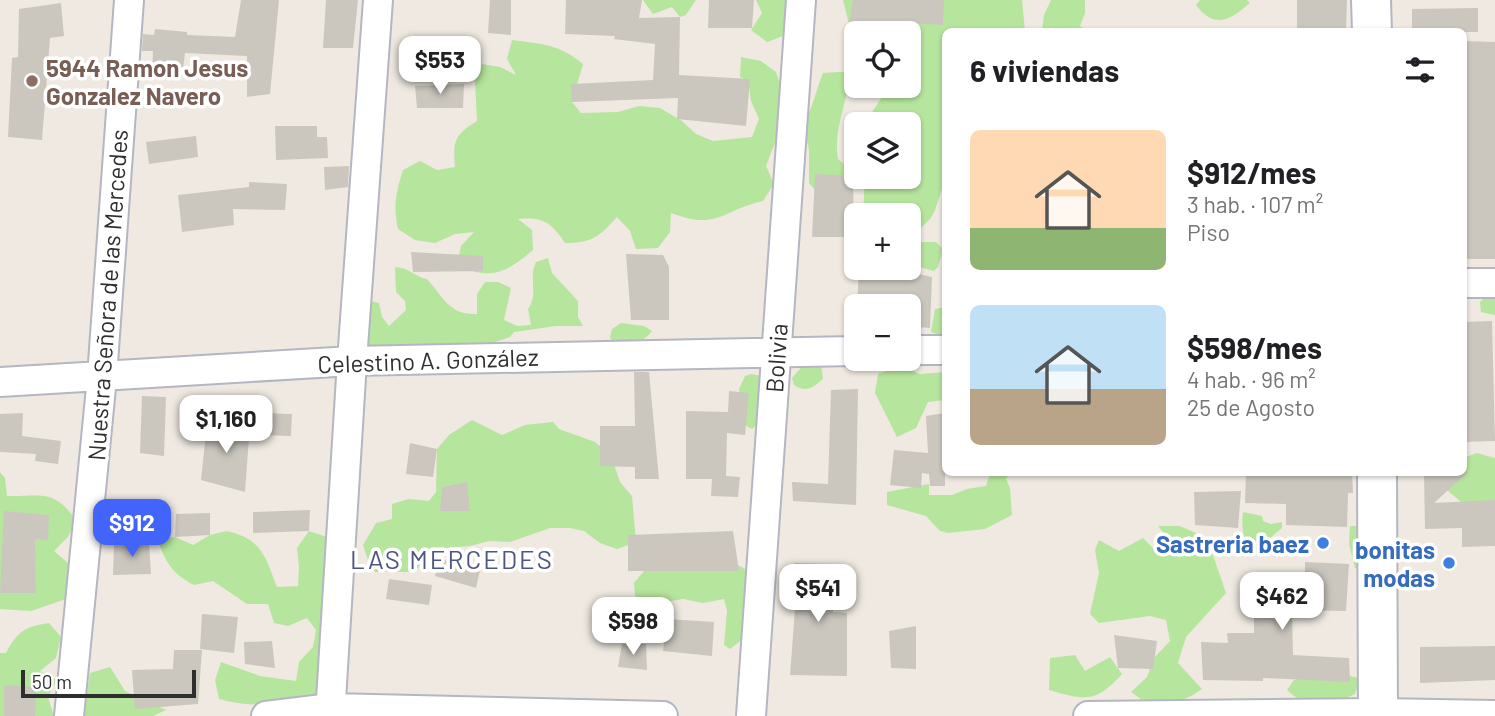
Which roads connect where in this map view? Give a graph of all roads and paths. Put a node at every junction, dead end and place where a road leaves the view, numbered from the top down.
1 (129, 0) edge
2 (378, 0) edge
3 (801, 0) edge
4 (1371, 0) edge
5 (1372, 28) edge
6 (1467, 283) edge
7 (1495, 283) edge
8 (921, 350) edge
9 (942, 350) edge
10 (777, 351) junction
11 (844, 351) edge
12 (352, 361) junction
13 (102, 377) junction
14 (0, 382) edge
15 (1377, 476) edge
16 (331, 712) edge
17 (1378, 714) edge
18 (1495, 715) edge
19 (69, 716) edge
20 (266, 716) edge
21 (663, 716) edge
22 (751, 716) edge
23 (1088, 716) edge

1 - 13 street, Nuestra Señora de las Mercedes
2 - 12 street
3 - 10 street, Bolivia
4 - 5 street
6 - 7 street
8 - 9 street
10 - 11 street, Celestino A. González
10 - 12 street, Celestino A. González
10 - 22 street, Bolivia
12 - 13 street, Celestino A. González
12 - 16 street
13 - 14 street, Celestino A. González
13 - 19 street, Nuestra Señora de las Mercedes
15 - 17 street
16 - 20 street
16 - 21 street
17 - 18 street
17 - 23 street

